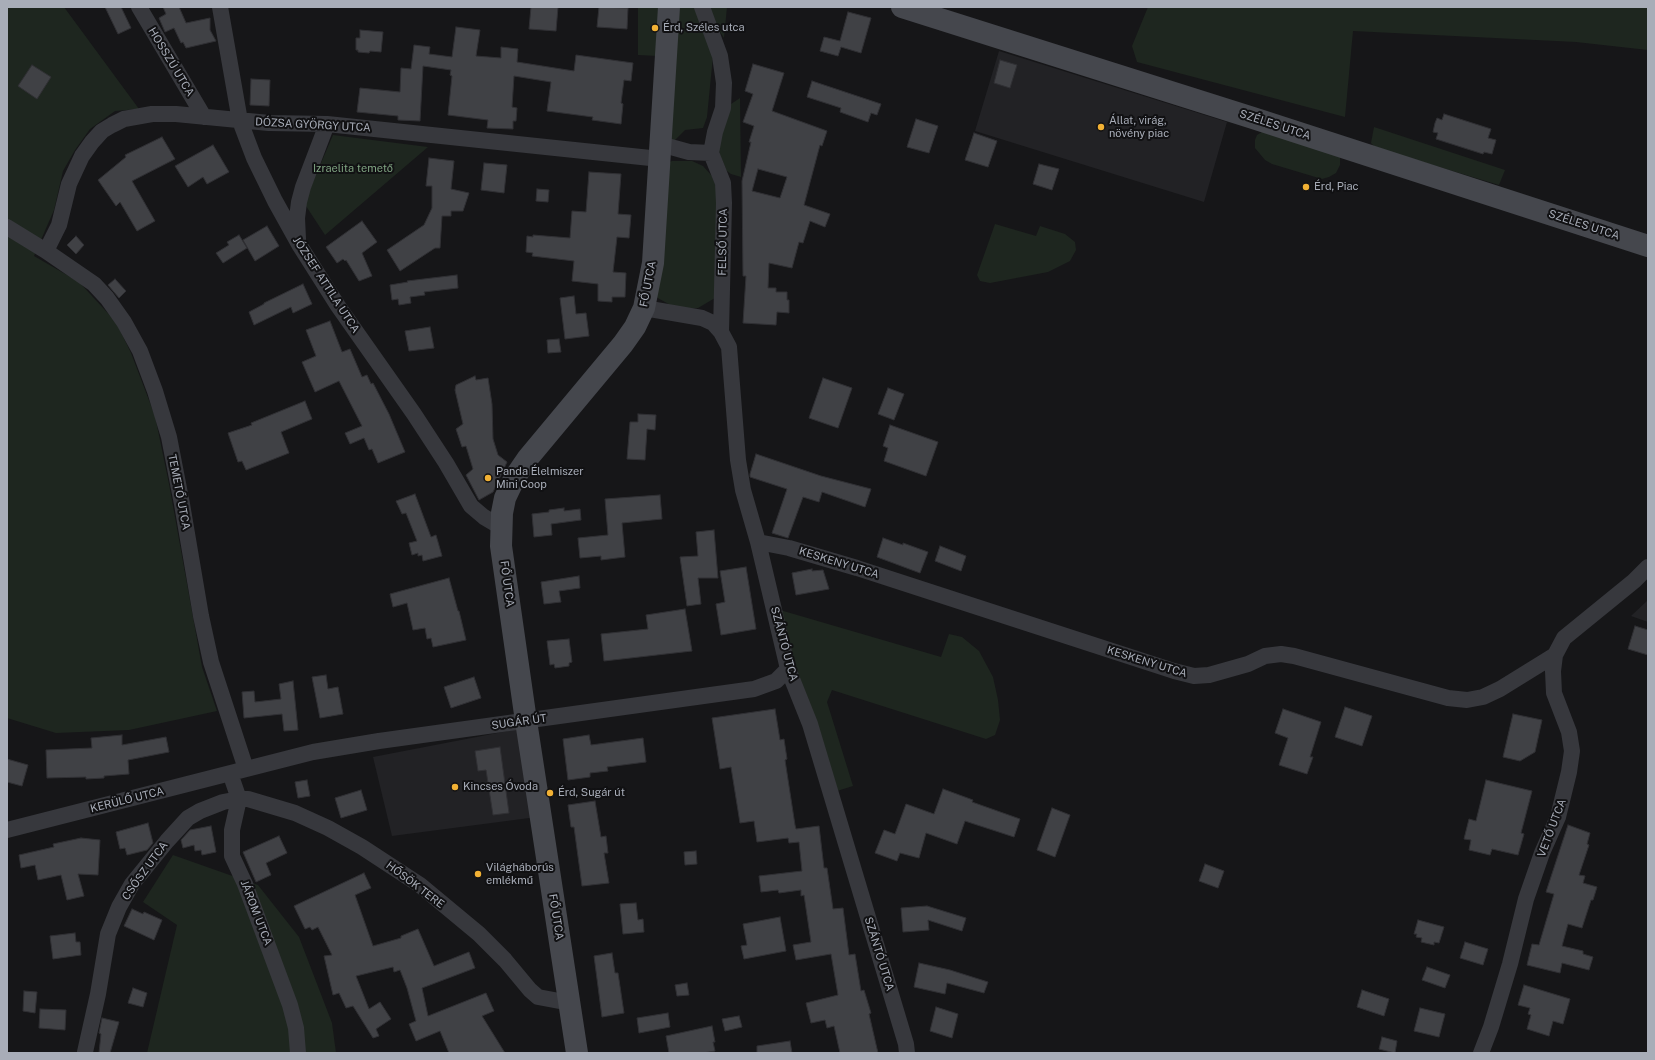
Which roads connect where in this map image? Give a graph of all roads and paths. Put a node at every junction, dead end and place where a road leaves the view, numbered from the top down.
1 (139, 7) edge
2 (220, 7) edge
3 (669, 7) edge
4 (702, 7) edge
5 (902, 7) edge
6 (204, 117) junction
7 (240, 121) junction
8 (327, 124) junction
9 (660, 151) junction
10 (711, 153) junction
11 (7, 226) edge
12 (300, 246) junction
13 (1648, 246) edge
14 (46, 251) junction
15 (644, 308) junction
16 (721, 332) junction
17 (501, 527) junction
18 (758, 542) junction
19 (1648, 567) edge
20 (1555, 655) junction
21 (788, 669) junction
22 (526, 721) junction
23 (246, 769) junction
24 (230, 773) junction
25 (239, 799) junction
26 (7, 830) edge
27 (570, 1003) junction
28 (85, 1052) edge
29 (298, 1053) edge
30 (577, 1053) edge
31 (907, 1053) edge
32 (1481, 1053) edge

1 - 6 street, HOSSZÚ UTCA
2 - 7 street, JÓZSEF ATTILA UTCA
3 - 9 street
4 - 10 street
5 - 13 street, SZÉLES UTCA
6 - 7 street, DÓZSA GYÖRGY UTCA
6 - 14 street, DÓZSA GYÖRGY UTCA
7 - 8 street, DÓZSA GYÖRGY UTCA
7 - 12 street, JÓZSEF ATTILA UTCA
8 - 9 street, DÓZSA GYÖRGY UTCA
8 - 12 street
9 - 10 street
9 - 15 street, FŐ UTCA
10 - 16 street, FELSŐ UTCA
11 - 14 street, TEMETŐ UTCA
12 - 17 street, JÓZSEF ATTILA UTCA
14 - 23 street, TEMETŐ UTCA
15 - 16 street, SZÁNTÓ UTCA
15 - 17 street, FŐ UTCA
16 - 18 street, SZÁNTÓ UTCA
17 - 22 street, FŐ UTCA
18 - 20 street, KESKENY UTCA
18 - 21 street, SZÁNTÓ UTCA
19 - 20 street, VETŐ UTCA
20 - 32 street, VETŐ UTCA
21 - 22 street, SUGÁR ÚT
21 - 31 street, SZÁNTÓ UTCA
22 - 23 street, SUGÁR ÚT
22 - 27 street, FŐ UTCA
23 - 24 street, KERÜLŐ UTCA
24 - 25 street
24 - 26 street, KERÜLŐ UTCA
25 - 27 street, HŐSÖK TERE
25 - 28 street, CSŐSZ UTCA
25 - 29 street, JÁROM UTCA
27 - 30 street, FŐ UTCA

